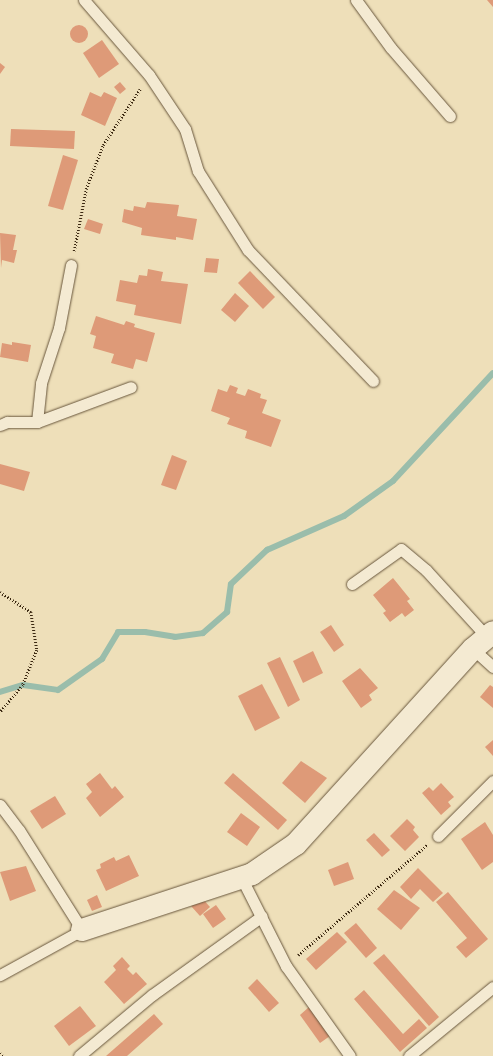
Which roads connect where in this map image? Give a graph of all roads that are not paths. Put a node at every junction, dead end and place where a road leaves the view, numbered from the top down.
1 (84, 0) edge
2 (356, 0) edge
3 (450, 116) dead end
4 (71, 265) road end
5 (373, 381) dead end
6 (131, 387) dead end
7 (37, 422) junction
8 (0, 425) edge
9 (352, 584) dead end
10 (484, 639) edge
11 (493, 667) edge
12 (493, 782) edge
13 (0, 804) edge
14 (438, 836) road end
15 (241, 877) junction
16 (262, 916) junction
17 (82, 930) junction
18 (0, 975) edge
19 (493, 987) edge
20 (79, 1056) edge
21 (350, 1056) edge
22 (409, 1056) edge

1 - 5 lane
2 - 3 lane
4 - 7 lane
6 - 7 lane
7 - 8 lane
9 - 10 lane
10 - 11 lane
10 - 15 street
12 - 14 lane
13 - 17 lane
15 - 16 lane
15 - 17 street
16 - 20 lane
16 - 21 lane
17 - 18 lane
19 - 22 lane

